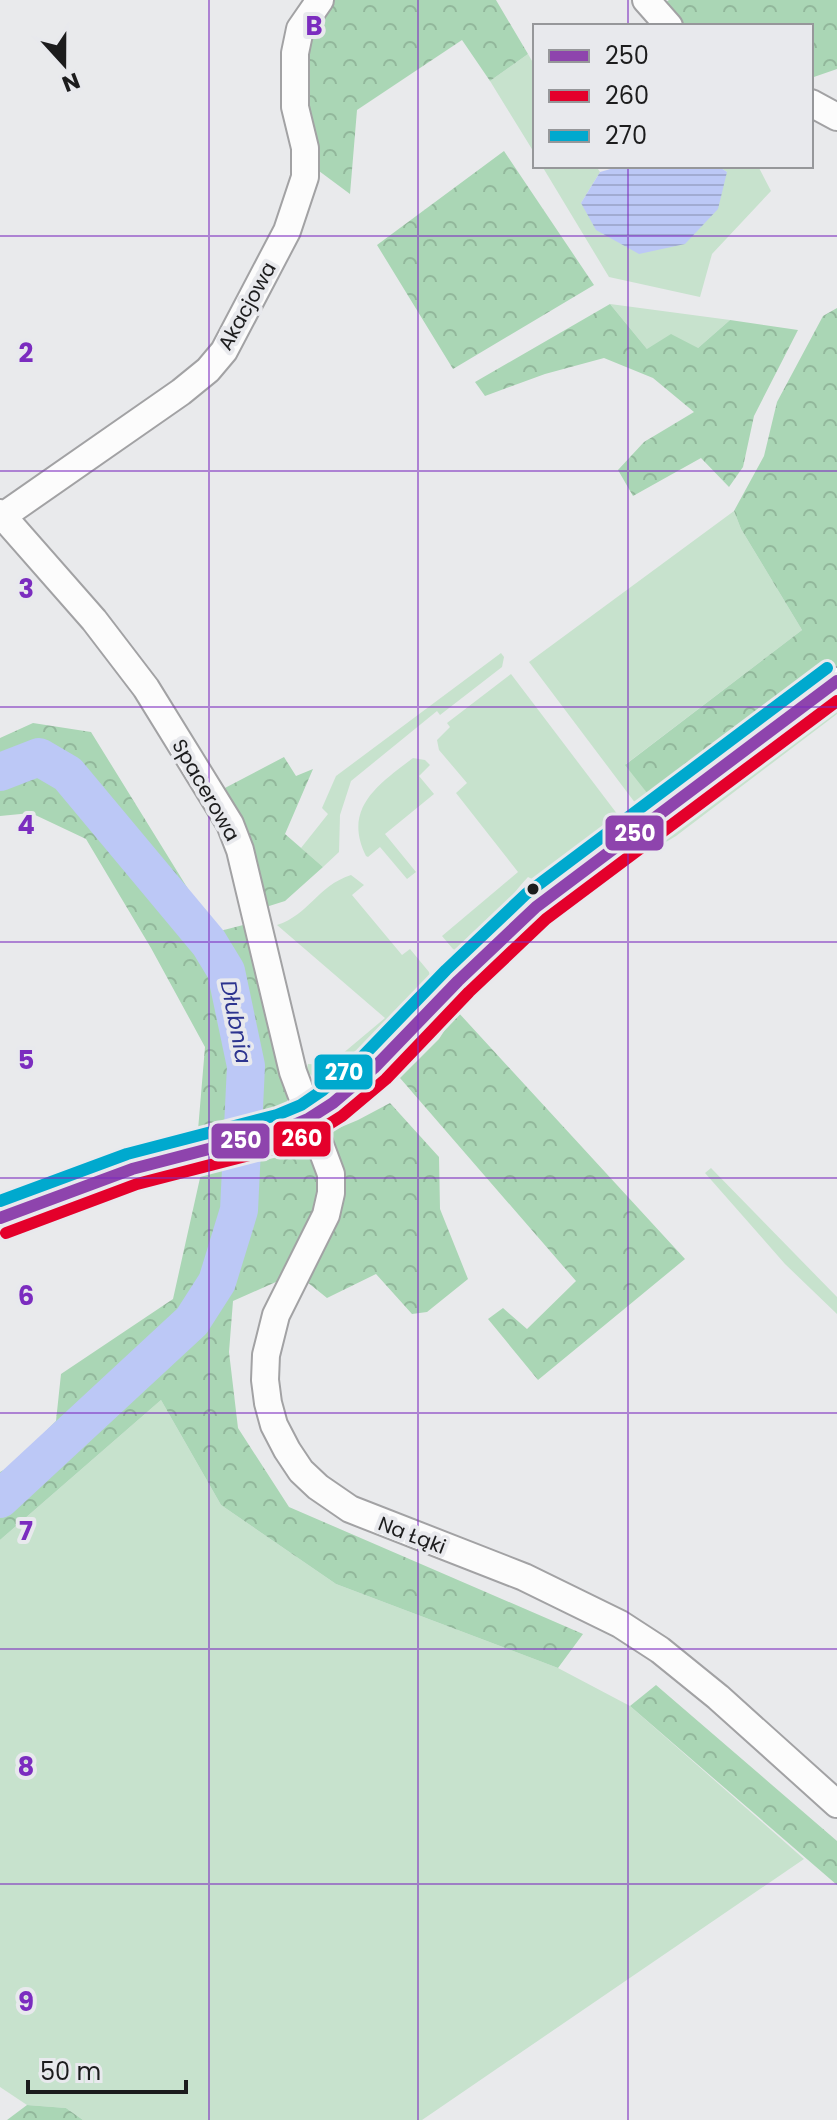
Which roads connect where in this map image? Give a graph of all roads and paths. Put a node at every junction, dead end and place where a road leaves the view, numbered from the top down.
1 (320, 0) edge
2 (646, 0) edge
3 (667, 24) edge
4 (813, 104) edge
5 (837, 117) edge
6 (1, 514) edge
7 (837, 681) edge
8 (308, 1119) junction
9 (0, 1218) edge
10 (837, 1804) edge

1 - 6 street, Akacjowa
2 - 3 street
4 - 5 street
6 - 8 street, Spacerowa
7 - 8 street
8 - 9 street
8 - 10 street, Na Łąki

